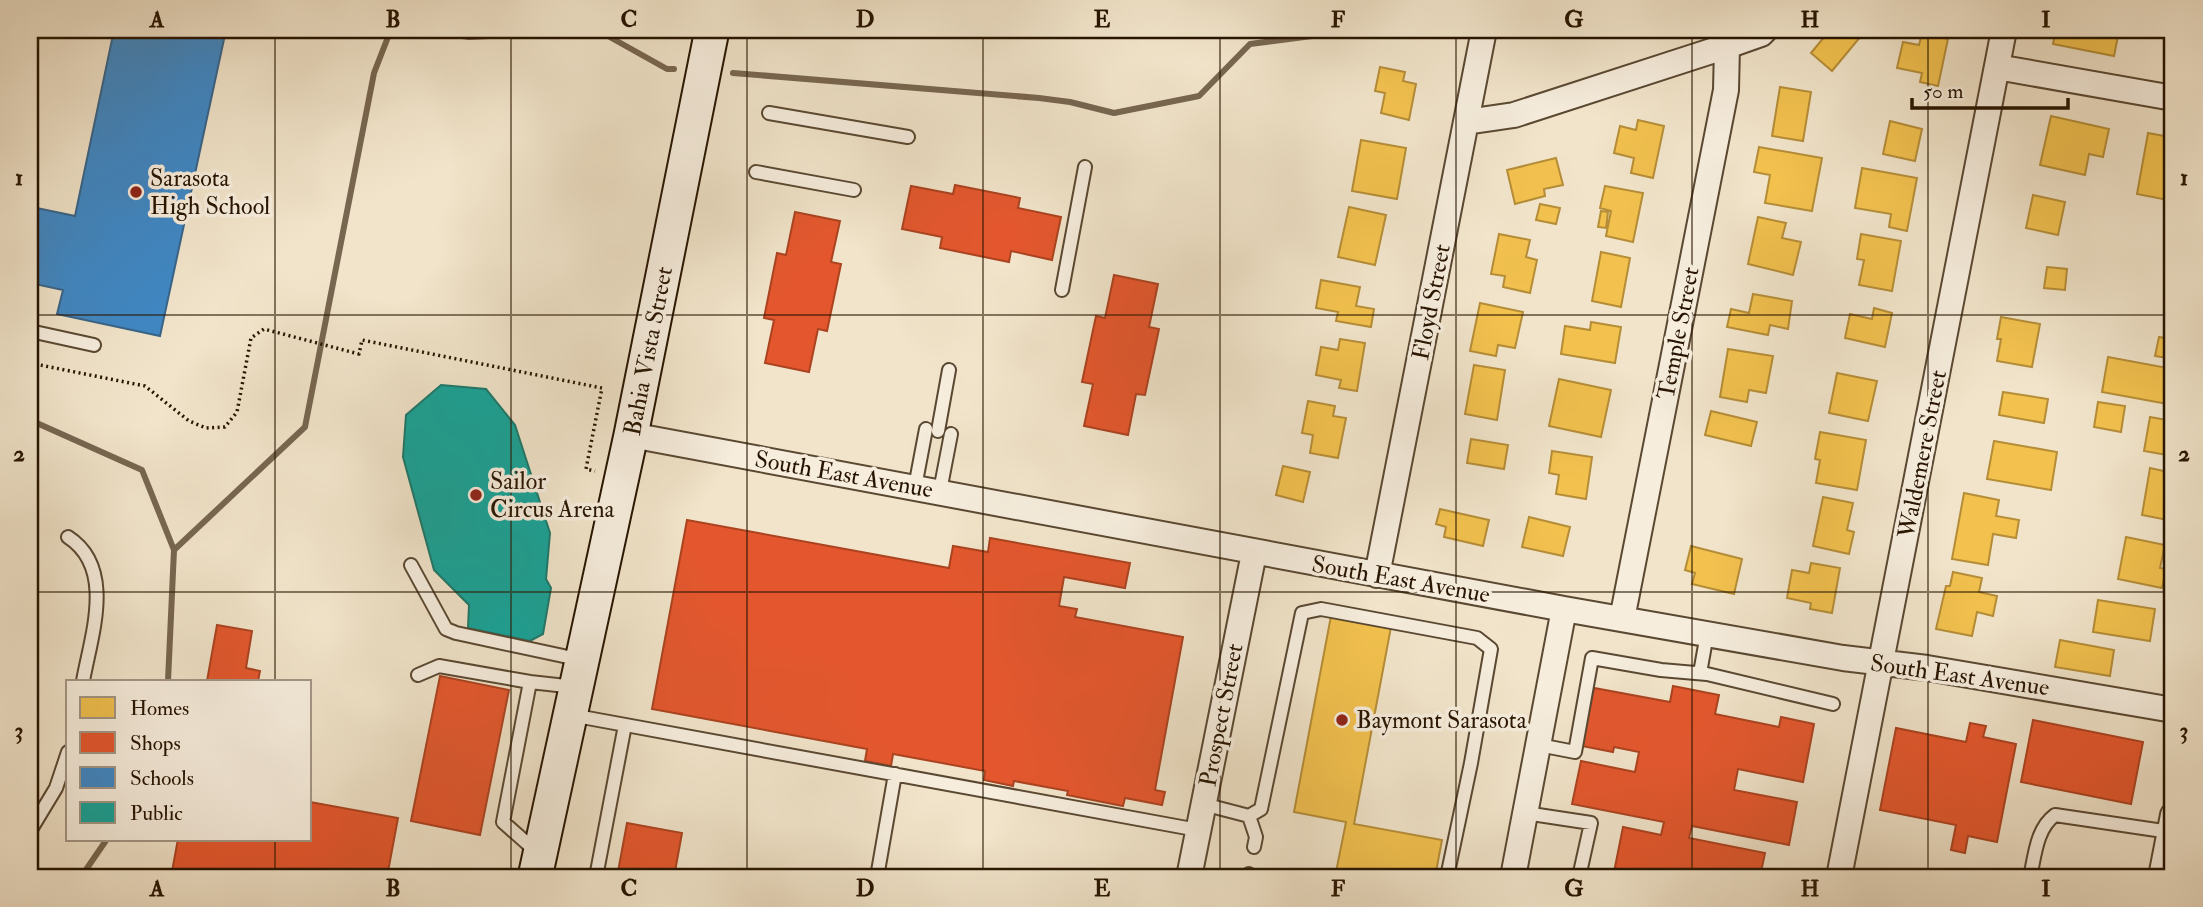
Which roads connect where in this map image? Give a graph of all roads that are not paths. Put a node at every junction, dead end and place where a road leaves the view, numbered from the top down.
1 (712, 30) edge
2 (1484, 30) edge
3 (1765, 30) edge
4 (2004, 30) edge
5 (1727, 46) junction
6 (1997, 67) junction
7 (2173, 98) edge
8 (769, 113) dead end
9 (1466, 122) junction
10 (908, 137) dead end
11 (1086, 167) dead end
12 (756, 172) dead end
13 (854, 190) dead end
14 (1062, 290) dead end
15 (30, 331) edge
16 (94, 345) dead end
17 (949, 370) dead end
18 (939, 431) junction
19 (631, 435) junction
20 (915, 487) junction
21 (940, 491) junction
22 (68, 537) dead end
23 (1254, 553) junction
24 (411, 565) dead end
25 (1377, 575) junction
26 (1564, 609) junction
27 (1622, 619) junction
28 (1707, 634) junction
29 (1881, 663) junction
30 (1700, 673) junction
31 (418, 675) dead end
32 (83, 680) edge
33 (530, 682) junction
34 (576, 687) junction
35 (1833, 704) dead end
36 (2173, 710) edge
37 (625, 725) junction
38 (1539, 745) junction
39 (66, 758) edge
40 (895, 774) junction
41 (1203, 804) junction
42 (1525, 813) junction
43 (1249, 816) junction
44 (2172, 823) edge
45 (1198, 830) junction
46 (30, 831) edge
47 (1254, 847) dead end
48 (538, 866) edge
49 (596, 877) edge
50 (877, 877) edge
51 (1188, 877) edge
52 (1447, 877) edge
53 (1513, 877) edge
54 (1579, 877) edge
55 (1839, 877) edge
56 (2030, 877) edge
57 (2161, 877) edge

1 - 19 street, Bahia Vista Street
2 - 9 street, Floyd Street
3 - 5 street
4 - 6 street, Waldemere Street
5 - 9 street
5 - 27 street, Temple Street
6 - 7 street
6 - 29 street, Waldemere Street
8 - 10 lane
9 - 25 street, Floyd Street
11 - 14 lane
12 - 13 lane
15 - 16 lane
17 - 18 lane
18 - 20 lane
18 - 21 lane
19 - 20 street, South East Avenue
19 - 34 street, Bahia Vista Street
20 - 21 street, South East Avenue
21 - 23 street, South East Avenue
22 - 32 lane
23 - 25 street, South East Avenue
23 - 41 street, Prospect Street
24 - 34 lane
25 - 26 street, South East Avenue
26 - 27 street, South East Avenue
26 - 38 street
27 - 28 street, South East Avenue
28 - 29 street, South East Avenue
28 - 30 lane
29 - 36 street, South East Avenue
29 - 55 street, Waldemere Street
30 - 35 lane
30 - 38 lane
31 - 33 lane
33 - 34 lane
33 - 48 lane
34 - 37 lane
34 - 48 street, Bahia Vista Street
37 - 40 lane
37 - 49 lane
38 - 42 street
39 - 46 lane
40 - 45 lane
40 - 50 lane
41 - 43 lane
41 - 45 street, Prospect Street
42 - 53 street
42 - 54 lane
43 - 47 lane
43 - 52 lane
44 - 56 lane
44 - 57 street
45 - 51 street, Prospect Street

